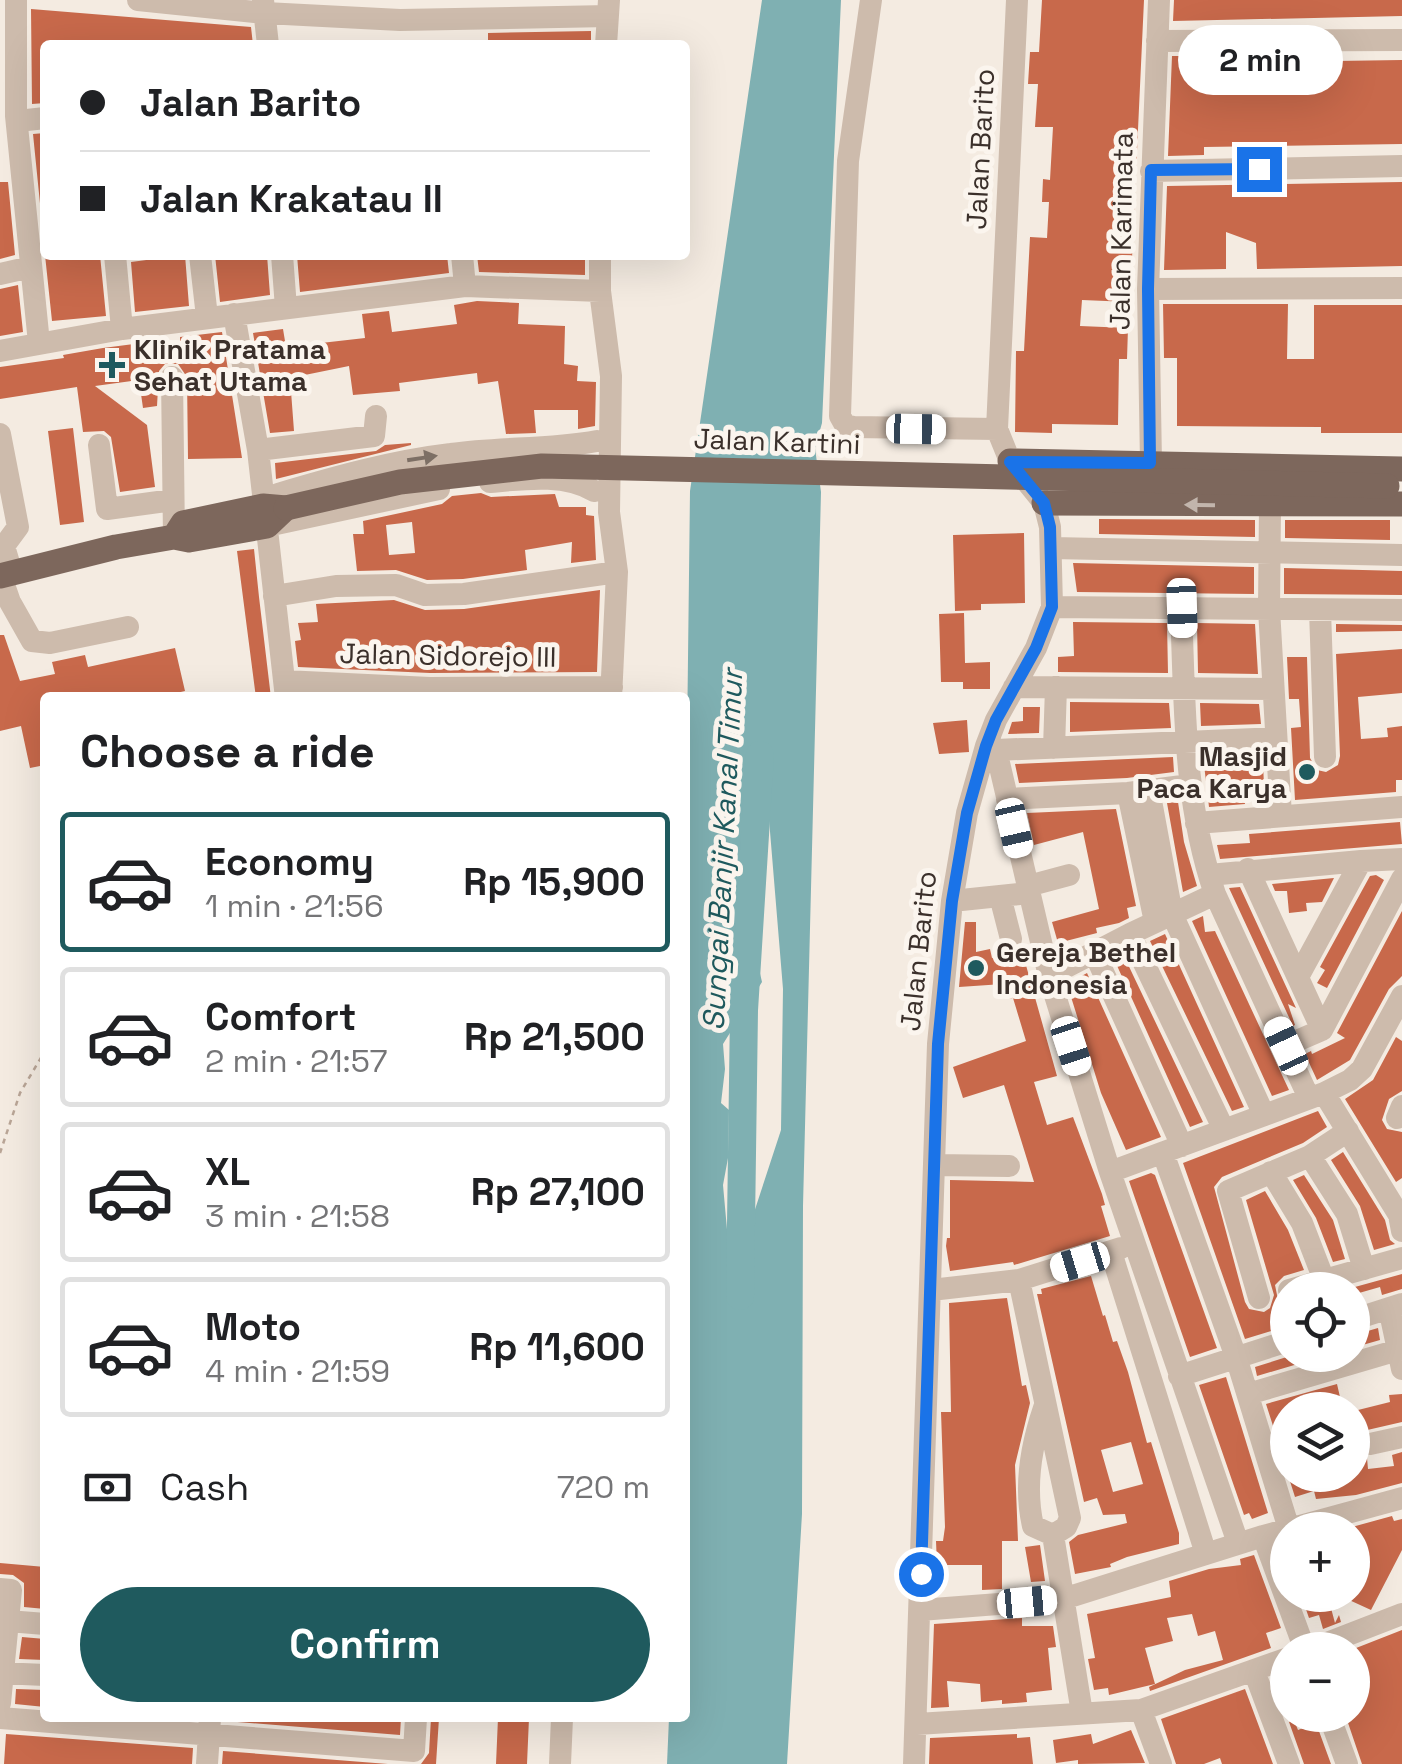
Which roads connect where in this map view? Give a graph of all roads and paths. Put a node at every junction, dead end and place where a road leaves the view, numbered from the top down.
1 (16, 0) edge
2 (138, 0) edge
3 (870, 0) edge
4 (1017, 0) edge
5 (1159, 0) edge
6 (264, 6) edge
7 (608, 8) edge
8 (399, 10) edge
9 (267, 40) edge
10 (606, 40) edge
11 (1402, 40) edge
12 (1157, 41) junction
13 (8, 86) edge
14 (40, 119) edge
15 (18, 121) junction
16 (1402, 166) edge
17 (1151, 170) junction
18 (115, 260) edge
19 (201, 260) edge
20 (282, 260) edge
21 (462, 260) edge
22 (600, 260) edge
23 (31, 268) junction
24 (0, 274) edge
25 (465, 286) junction
26 (1402, 288) edge
27 (1148, 289) junction
28 (600, 291) junction
29 (286, 308) junction
30 (234, 314) junction
31 (207, 317) junction
32 (122, 328) junction
33 (39, 343) junction
34 (0, 351) edge
35 (172, 376) dead end
36 (376, 416) dead end
37 (997, 429) junction
38 (0, 434) edge
39 (604, 434) junction
40 (98, 445) dead end
41 (258, 450) junction
42 (1010, 462) junction
43 (1150, 463) junction
44 (1398, 486) edge
45 (594, 491) junction
46 (173, 500) junction
47 (1044, 503) junction
48 (1270, 506) junction
49 (107, 510) junction
50 (609, 512) junction
51 (272, 513) junction
52 (174, 536) junction
53 (116, 548) junction
54 (1052, 548) junction
55 (1270, 554) junction
56 (1402, 555) edge
57 (617, 572) junction
58 (4, 575) edge
59 (274, 596) junction
60 (1052, 607) junction
61 (1182, 608) junction
62 (1270, 609) junction
63 (1320, 610) junction
64 (1402, 610) edge
65 (128, 627) dead end
66 (1014, 686) junction
67 (1056, 688) junction
68 (285, 689) edge
69 (1184, 689) junction
70 (1273, 689) junction
71 (604, 692) edge
72 (1276, 738) junction
73 (1185, 742) junction
74 (991, 748) junction
75 (1054, 748) junction
76 (1325, 757) dead end
77 (1190, 785) junction
78 (1138, 791) junction
79 (1008, 799) junction
80 (1402, 807) edge
81 (1281, 816) junction
82 (1196, 823) junction
83 (1402, 859) edge
84 (1361, 861) junction
85 (1248, 869) junction
86 (1070, 875) dead end
87 (1402, 880) edge
88 (1212, 885) junction
89 (1029, 889) junction
90 (1000, 896) junction
91 (952, 901) junction
92 (1164, 918) junction
93 (1130, 934) junction
94 (1011, 939) dead end
95 (1094, 952) junction
96 (1049, 976) junction
97 (1298, 977) junction
98 (1402, 996) edge
99 (1322, 1030) junction
100 (1286, 1046) junction
101 (40, 1058) edge
102 (1317, 1096) junction
103 (1264, 1115) junction
104 (1224, 1130) junction
105 (1348, 1132) junction
106 (1172, 1149) junction
107 (0, 1152) edge
108 (1310, 1156) junction
109 (935, 1165) junction
110 (1009, 1166) dead end
111 (1110, 1172) junction
112 (1271, 1172) junction
113 (1401, 1220) edge
114 (1134, 1243) junction
115 (1111, 1252) junction
116 (1402, 1258) edge
117 (1364, 1269) junction
118 (1321, 1272) edge
119 (1353, 1272) edge
120 (1019, 1280) junction
121 (931, 1290) junction
122 (1270, 1295) edge
123 (1259, 1298) junction
124 (1395, 1306) edge
125 (1220, 1312) junction
126 (1370, 1314) edge
127 (1270, 1347) edge
128 (1236, 1357) junction
129 (1400, 1360) edge
130 (1179, 1376) junction
131 (1248, 1394) junction
132 (1045, 1405) junction
133 (1402, 1438) edge
134 (1370, 1444) dead end
135 (1058, 1471) junction
136 (1030, 1474) junction
137 (1402, 1498) edge
138 (1284, 1512) edge
139 (1349, 1512) edge
140 (1270, 1534) edge
141 (1053, 1536) junction
142 (1263, 1536) junction
143 (1238, 1543) junction
144 (1206, 1554) junction
145 (0, 1589) edge
146 (1063, 1598) junction
147 (920, 1610) junction
148 (1402, 1614) edge
149 (4, 1621) edge
150 (40, 1624) edge
151 (1300, 1632) edge
152 (1354, 1632) edge
153 (1270, 1665) edge
154 (1254, 1671) junction
155 (1, 1673) edge
156 (40, 1676) edge
157 (0, 1703) edge
158 (1141, 1710) junction
159 (1082, 1714) junction
160 (0, 1718) edge
161 (40, 1720) edge
162 (93, 1722) edge
163 (416, 1722) edge
164 (562, 1722) edge
165 (917, 1724) junction
166 (209, 1727) edge
167 (1335, 1732) edge
168 (206, 1764) edge
169 (560, 1764) edge
170 (914, 1764) edge
171 (1160, 1764) edge
172 (1288, 1764) edge
173 (1347, 1764) edge

1 - 13 street
2 - 6 street
3 - 37 street
4 - 37 street, Jalan Barito
5 - 12 street, Jalan Karimata
6 - 8 street
6 - 9 street
7 - 8 street
7 - 10 street
11 - 12 street
12 - 17 street, Jalan Karimata
13 - 15 street
14 - 15 street
15 - 23 street
16 - 17 street
17 - 27 street, Jalan Karimata
18 - 32 street
19 - 31 street
20 - 29 street
21 - 25 street
22 - 28 street
23 - 24 street
23 - 33 street
25 - 28 street
25 - 29 street
26 - 27 street
27 - 43 street, Jalan Karimata
28 - 39 street
29 - 30 street
30 - 31 street
30 - 41 street
31 - 32 street
32 - 33 street
33 - 34 street
35 - 46 street
36 - 41 street
37 - 42 street, Jalan Barito
38 - 58 street
39 - 45 street
39 - 50 street
51 -> 39 street
40 - 49 street
41 - 51 street
42 - 43 main road
42 - 47 street, Jalan Barito
43 - 44 main road
44 - 48 main road
44 - 51 main road, Jalan Kartini, bridge
45 - 50 street
45 - 51 street
46 - 49 street
46 - 52 street
48 -> 47 main road
47 - 54 street, Jalan Barito
48 - 55 street
49 - 53 street
50 - 57 street
51 - 52 main road, Jalan Kartini
51 - 59 street
52 - 53 main road, Jalan Kartini
53 - 58 main road, Jalan Kartini
54 - 55 street
54 - 60 street, Jalan Barito
55 - 56 street
55 - 62 street
57 - 59 street
57 - 71 street
58 - 65 street
59 - 68 street
60 - 61 street
60 - 66 street, Jalan Barito
61 - 62 street
61 - 69 street
62 - 63 street
62 - 70 street
63 - 64 street
63 - 76 street
66 - 67 street
66 - 74 street, Jalan Barito
67 - 69 street
67 - 75 street
68 - 71 street, Jalan Sidorejo III
69 - 70 street
69 - 73 street
70 - 72 street
72 - 73 street
72 - 81 street
73 - 75 street
73 - 77 street
74 - 75 street
74 - 79 street
74 - 91 street, Jalan Barito
77 - 78 street
77 - 82 street
78 - 79 street
78 - 92 street
79 - 89 street
80 - 81 street
81 - 82 street
82 - 88 street
83 - 84 street
84 - 85 street
84 - 97 street
85 - 88 street
85 - 97 street
86 - 89 street
87 - 99 street
88 - 92 street
88 - 100 street
89 - 90 street
89 - 96 street
90 - 91 street
90 - 94 street
91 - 109 street, Jalan Barito
92 - 93 street
92 - 103 street
93 - 95 street
93 - 104 street
95 - 96 street
95 - 106 street
96 - 111 street
97 - 99 street
98 - 102 street
99 - 100 street
100 - 102 street
101 - 107 path
102 - 103 street
102 - 105 street
103 - 104 street
104 - 106 street
105 - 108 street
105 - 113 street
106 - 111 street
106 - 125 street
108 - 112 street
108 - 117 street
109 - 110 street
109 - 121 street, Jalan Barito
111 - 114 street
112 - 118 street
112 - 123 street
114 - 115 street
114 - 130 street
115 - 120 street
115 - 144 street
116 - 117 street
117 - 119 street
120 - 121 street
120 - 132 street
121 - 147 street, Jalan Barito
122 - 123 street
123 - 125 street
124 - 126 street
124 - 129 street
125 - 128 street
127 - 128 street
128 - 130 street
128 - 131 street
129 - 131 street
130 - 143 street
131 - 138 street
132 - 135 street
132 - 136 street
133 - 134 street
135 - 136 street
135 - 141 street
136 - 141 street
137 - 139 street
140 - 142 street
141 - 146 street
142 - 143 street
142 - 151 street
143 - 144 street
144 - 146 street
145 - 149 street
146 - 147 street
146 - 159 street
147 - 165 street, Jalan Barito
148 - 152 street
149 - 150 street
149 - 155 street
153 - 154 street
154 - 158 street
154 - 172 street
155 - 156 street
155 - 157 street
158 - 159 street
158 - 171 street
159 - 165 street
160 - 161 street
162 - 166 street
163 - 166 street
164 - 169 street
165 - 170 street, Jalan Barito
166 - 168 street
167 - 173 street

